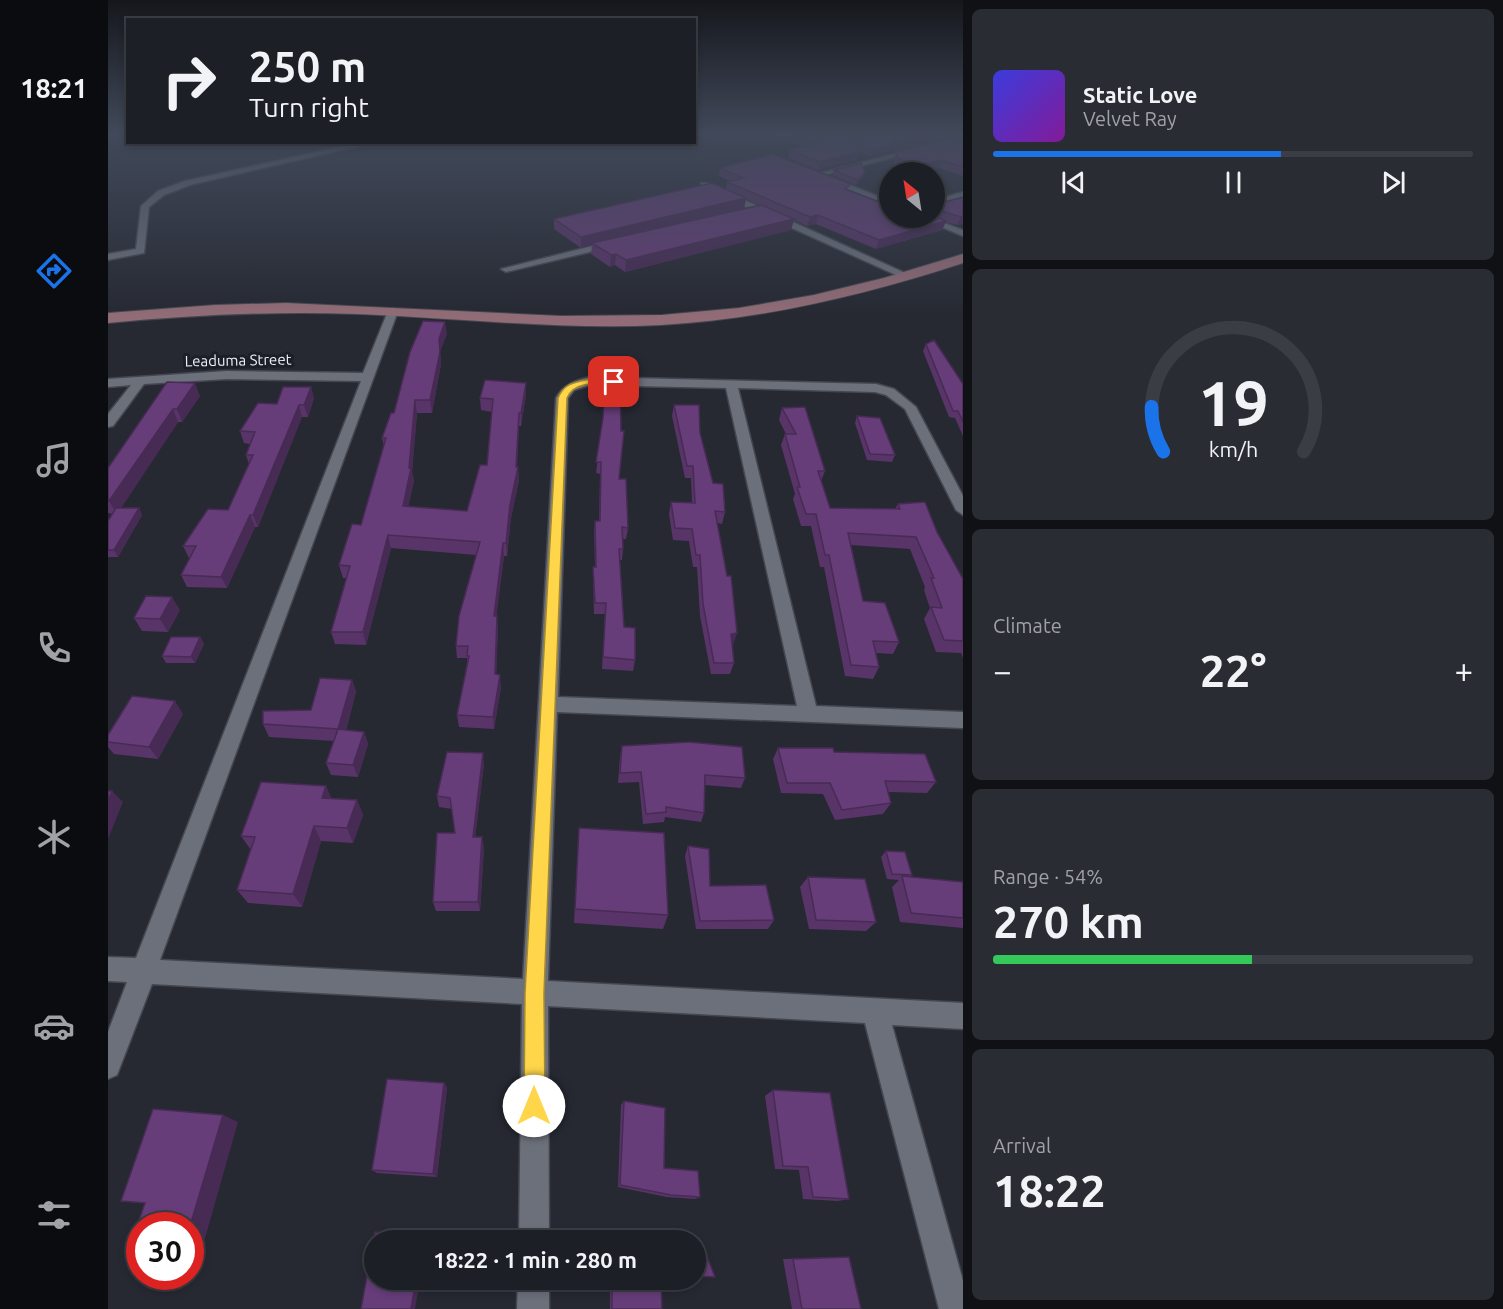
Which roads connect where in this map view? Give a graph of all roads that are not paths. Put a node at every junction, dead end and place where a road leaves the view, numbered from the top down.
1 (160, 195) edge
2 (726, 195) edge
3 (959, 195) edge
4 (945, 200) edge
5 (759, 210) junction
6 (736, 215) edge
7 (945, 226) edge
8 (963, 233) edge
9 (621, 242) edge
10 (108, 257) edge
11 (963, 258) edge
12 (506, 269) dead end
13 (909, 277) junction
14 (393, 311) junction
15 (108, 318) edge
16 (368, 377) junction
17 (142, 380) junction
18 (108, 383) edge
19 (731, 385) junction
20 (108, 423) edge
21 (963, 510) edge
22 (549, 704) junction
23 (808, 714) junction
24 (963, 720) edge
25 (108, 969) edge
26 (145, 971) junction
27 (535, 993) junction
28 (875, 1011) junction
29 (963, 1016) edge
30 (108, 1066) edge
31 (534, 1230) edge
32 (534, 1290) edge
33 (534, 1309) edge
34 (955, 1309) edge

1 - 10 street
2 - 5 street
3 - 4 street
5 - 6 street
5 - 13 street
7 - 8 street
9 - 12 street
11 - 13 main road
13 - 14 main road
14 - 15 main road
14 - 16 street
16 - 17 street, Leaduma Street
16 - 26 street
17 - 18 street, Leaduma Street
17 - 20 street
19 - 21 street
19 - 22 street
19 - 23 street
22 - 23 street
22 - 27 street
23 - 24 street
25 - 26 street
26 - 27 street
26 - 30 street
27 - 28 street
27 - 31 street
28 - 29 street
28 - 34 street
32 - 33 street

